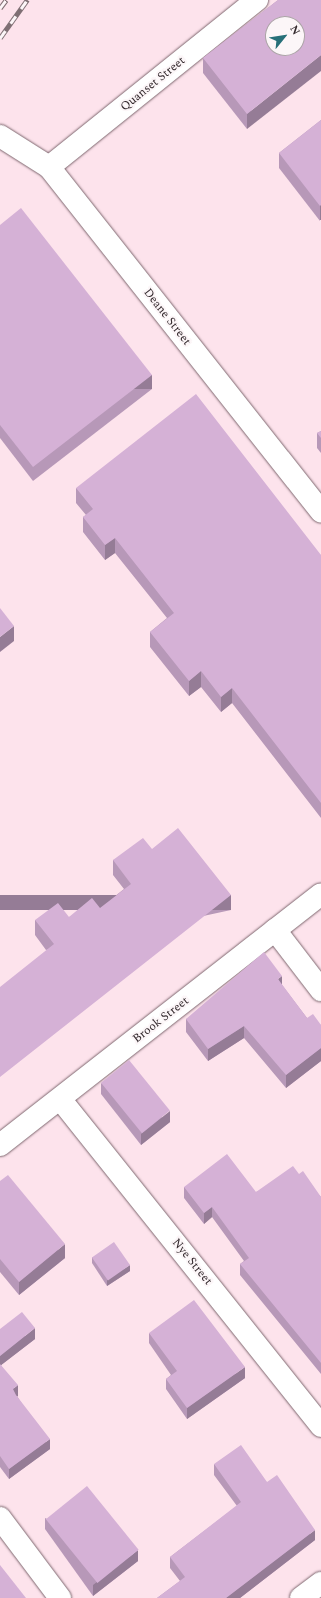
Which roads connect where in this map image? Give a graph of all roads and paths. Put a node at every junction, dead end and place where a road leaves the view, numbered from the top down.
1 (257, 0) edge
2 (0, 136) edge
3 (49, 167) junction
4 (321, 512) edge
5 (321, 894) edge
6 (275, 930) junction
7 (321, 990) edge
8 (61, 1100) junction
9 (0, 1145) edge
10 (321, 1426) edge
11 (0, 1518) edge
12 (321, 1583) edge
13 (60, 1598) edge
14 (301, 1598) edge

1 - 3 street, Quanset Street
2 - 3 street, Deane Street
3 - 4 street, Deane Street
5 - 6 street, Brook Street
6 - 7 street
6 - 8 street, Brook Street
8 - 9 street, Brook Street
8 - 10 street, Nye Street
11 - 13 street
12 - 14 street

